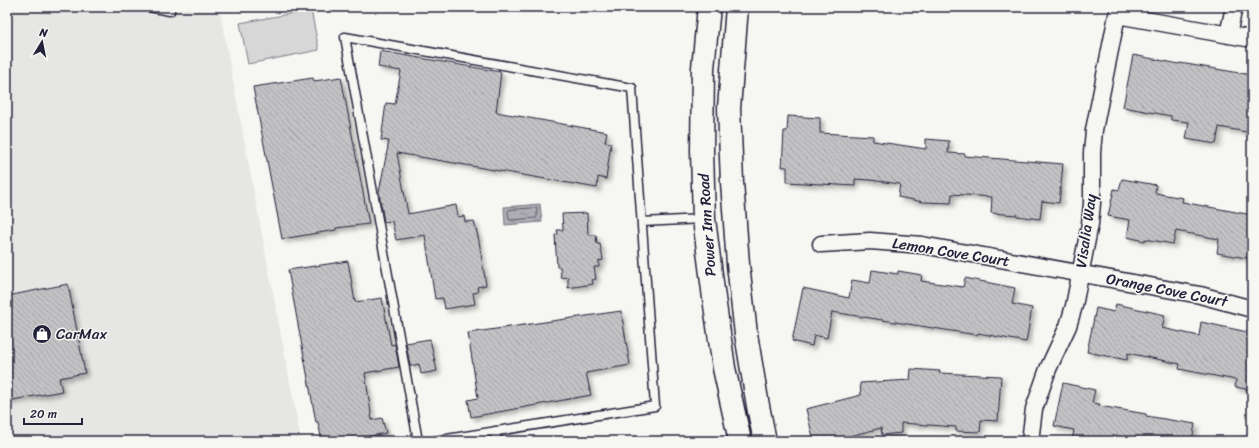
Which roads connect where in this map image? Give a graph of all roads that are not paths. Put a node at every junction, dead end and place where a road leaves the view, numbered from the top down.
1 (149, 7) edge
2 (709, 7) edge
3 (737, 7) edge
4 (1234, 7) edge
5 (170, 11) dead end
6 (1228, 35) junction
7 (1252, 39) edge
8 (704, 219) junction
9 (642, 222) junction
10 (821, 244) dead end
11 (1081, 273) junction
12 (1252, 309) edge
13 (495, 431) junction
14 (418, 441) edge
15 (434, 441) edge
16 (497, 441) edge
17 (740, 441) edge
18 (765, 441) edge
19 (1030, 441) edge

1 - 5 lane
2 - 8 main road, Power Inn Road
3 - 18 main road, Power Inn Road
4 - 6 street
6 - 7 street
6 - 11 street, Visalia Way
8 - 9 lane
8 - 17 main road, Power Inn Road
9 - 13 lane
9 - 14 lane
10 - 11 street, Lemon Cove Court
11 - 12 street, Orange Cove Court
11 - 19 street, Visalia Way
13 - 15 lane
13 - 16 lane

